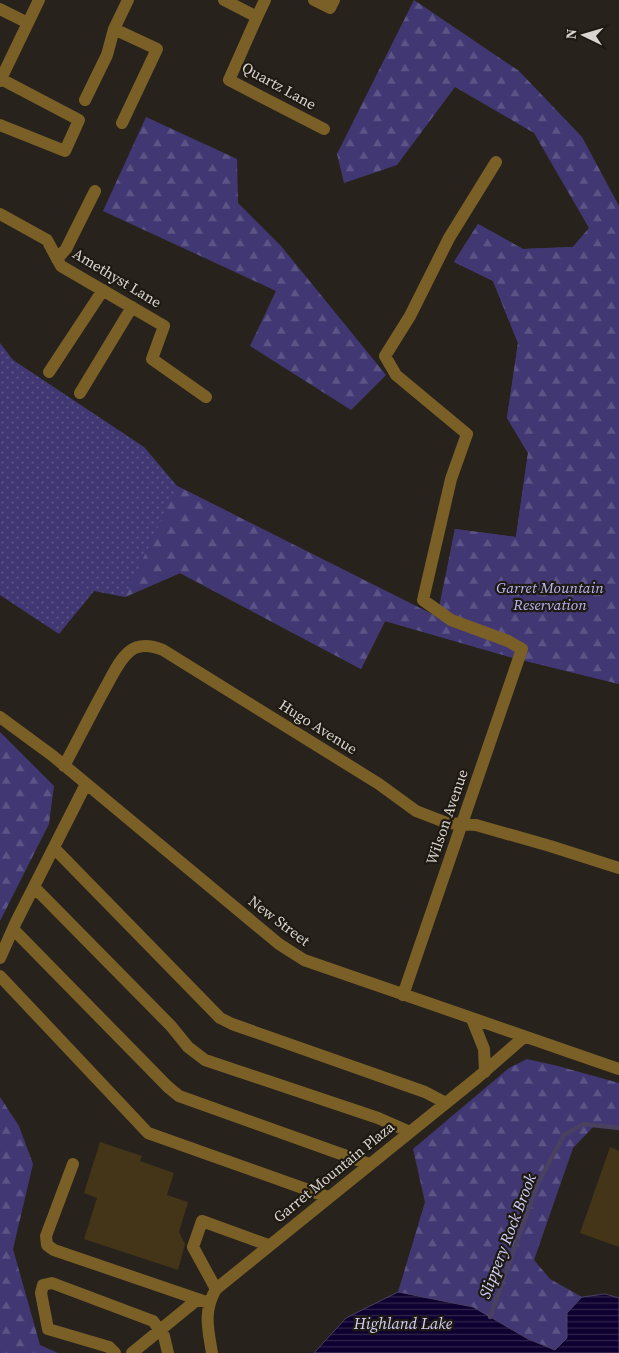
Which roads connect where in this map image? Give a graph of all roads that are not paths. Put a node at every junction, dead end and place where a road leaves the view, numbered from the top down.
1 (40, 0) edge
2 (128, 0) edge
3 (224, 0) edge
4 (265, 0) edge
5 (314, 0) edge
6 (334, 0) edge
7 (0, 10) edge
8 (257, 17) junction
9 (28, 23) junction
10 (114, 29) junction
11 (0, 80) edge
12 (85, 100) dead end
13 (122, 123) dead end
14 (0, 125) edge
15 (324, 129) dead end
16 (496, 162) dead end
17 (95, 191) dead end
18 (0, 214) edge
19 (57, 259) junction
20 (103, 290) junction
21 (132, 307) junction
22 (49, 372) dead end
23 (80, 393) dead end
24 (206, 397) dead end
25 (0, 716) edge
26 (64, 766) junction
27 (86, 784) junction
28 (462, 824) junction
29 (54, 848) junction
30 (619, 868) edge
31 (34, 887) junction
32 (13, 929) junction
33 (0, 958) edge
34 (0, 976) edge
35 (403, 995) junction
36 (472, 1019) junction
37 (524, 1037) junction
38 (619, 1069) edge
39 (485, 1072) junction
40 (446, 1103) junction
41 (410, 1132) junction
42 (72, 1164) dead end
43 (369, 1164) junction
44 (328, 1197) junction
45 (268, 1245) junction
46 (216, 1289) junction
47 (203, 1301) junction
48 (160, 1330) junction
49 (115, 1353) edge
50 (132, 1353) edge
51 (168, 1353) edge
52 (212, 1353) edge

1 - 9 street
2 - 10 street
3 - 8 street
4 - 8 street
5 - 6 street
7 - 9 street
8 - 15 street, Quartz Lane
9 - 11 street
10 - 12 street
10 - 13 street
11 - 14 street
16 - 28 street, Wilson Avenue
17 - 19 street
18 - 19 street, Amethyst Lane
19 - 20 street, Amethyst Lane
20 - 21 street, Amethyst Lane
20 - 22 street
21 - 23 street
21 - 24 street, Amethyst Lane
25 - 26 street, New Street
26 - 27 street, New Street
26 - 28 street, Hugo Avenue
27 - 29 street
27 - 35 street, New Street
28 - 30 street, Hugo Avenue
28 - 35 street, Wilson Avenue
29 - 31 street
29 - 40 street
31 - 32 street
31 - 41 street
32 - 33 street
32 - 43 street
34 - 44 street
35 - 36 street, New Street
36 - 37 street, New Street
36 - 39 street
37 - 38 street, New Street
37 - 39 street, Garret Mountain Plaza
39 - 40 street, Garret Mountain Plaza
40 - 41 street, Garret Mountain Plaza
41 - 43 street, Garret Mountain Plaza
42 - 47 street
43 - 44 street, Garret Mountain Plaza
44 - 45 street, Garret Mountain Plaza
45 - 46 street, Garret Mountain Plaza
45 - 46 street
46 - 47 street, Garret Mountain Plaza
47 - 48 street
47 - 52 street, Garret Mountain Plaza
48 - 49 street
48 - 50 street
48 - 51 street

